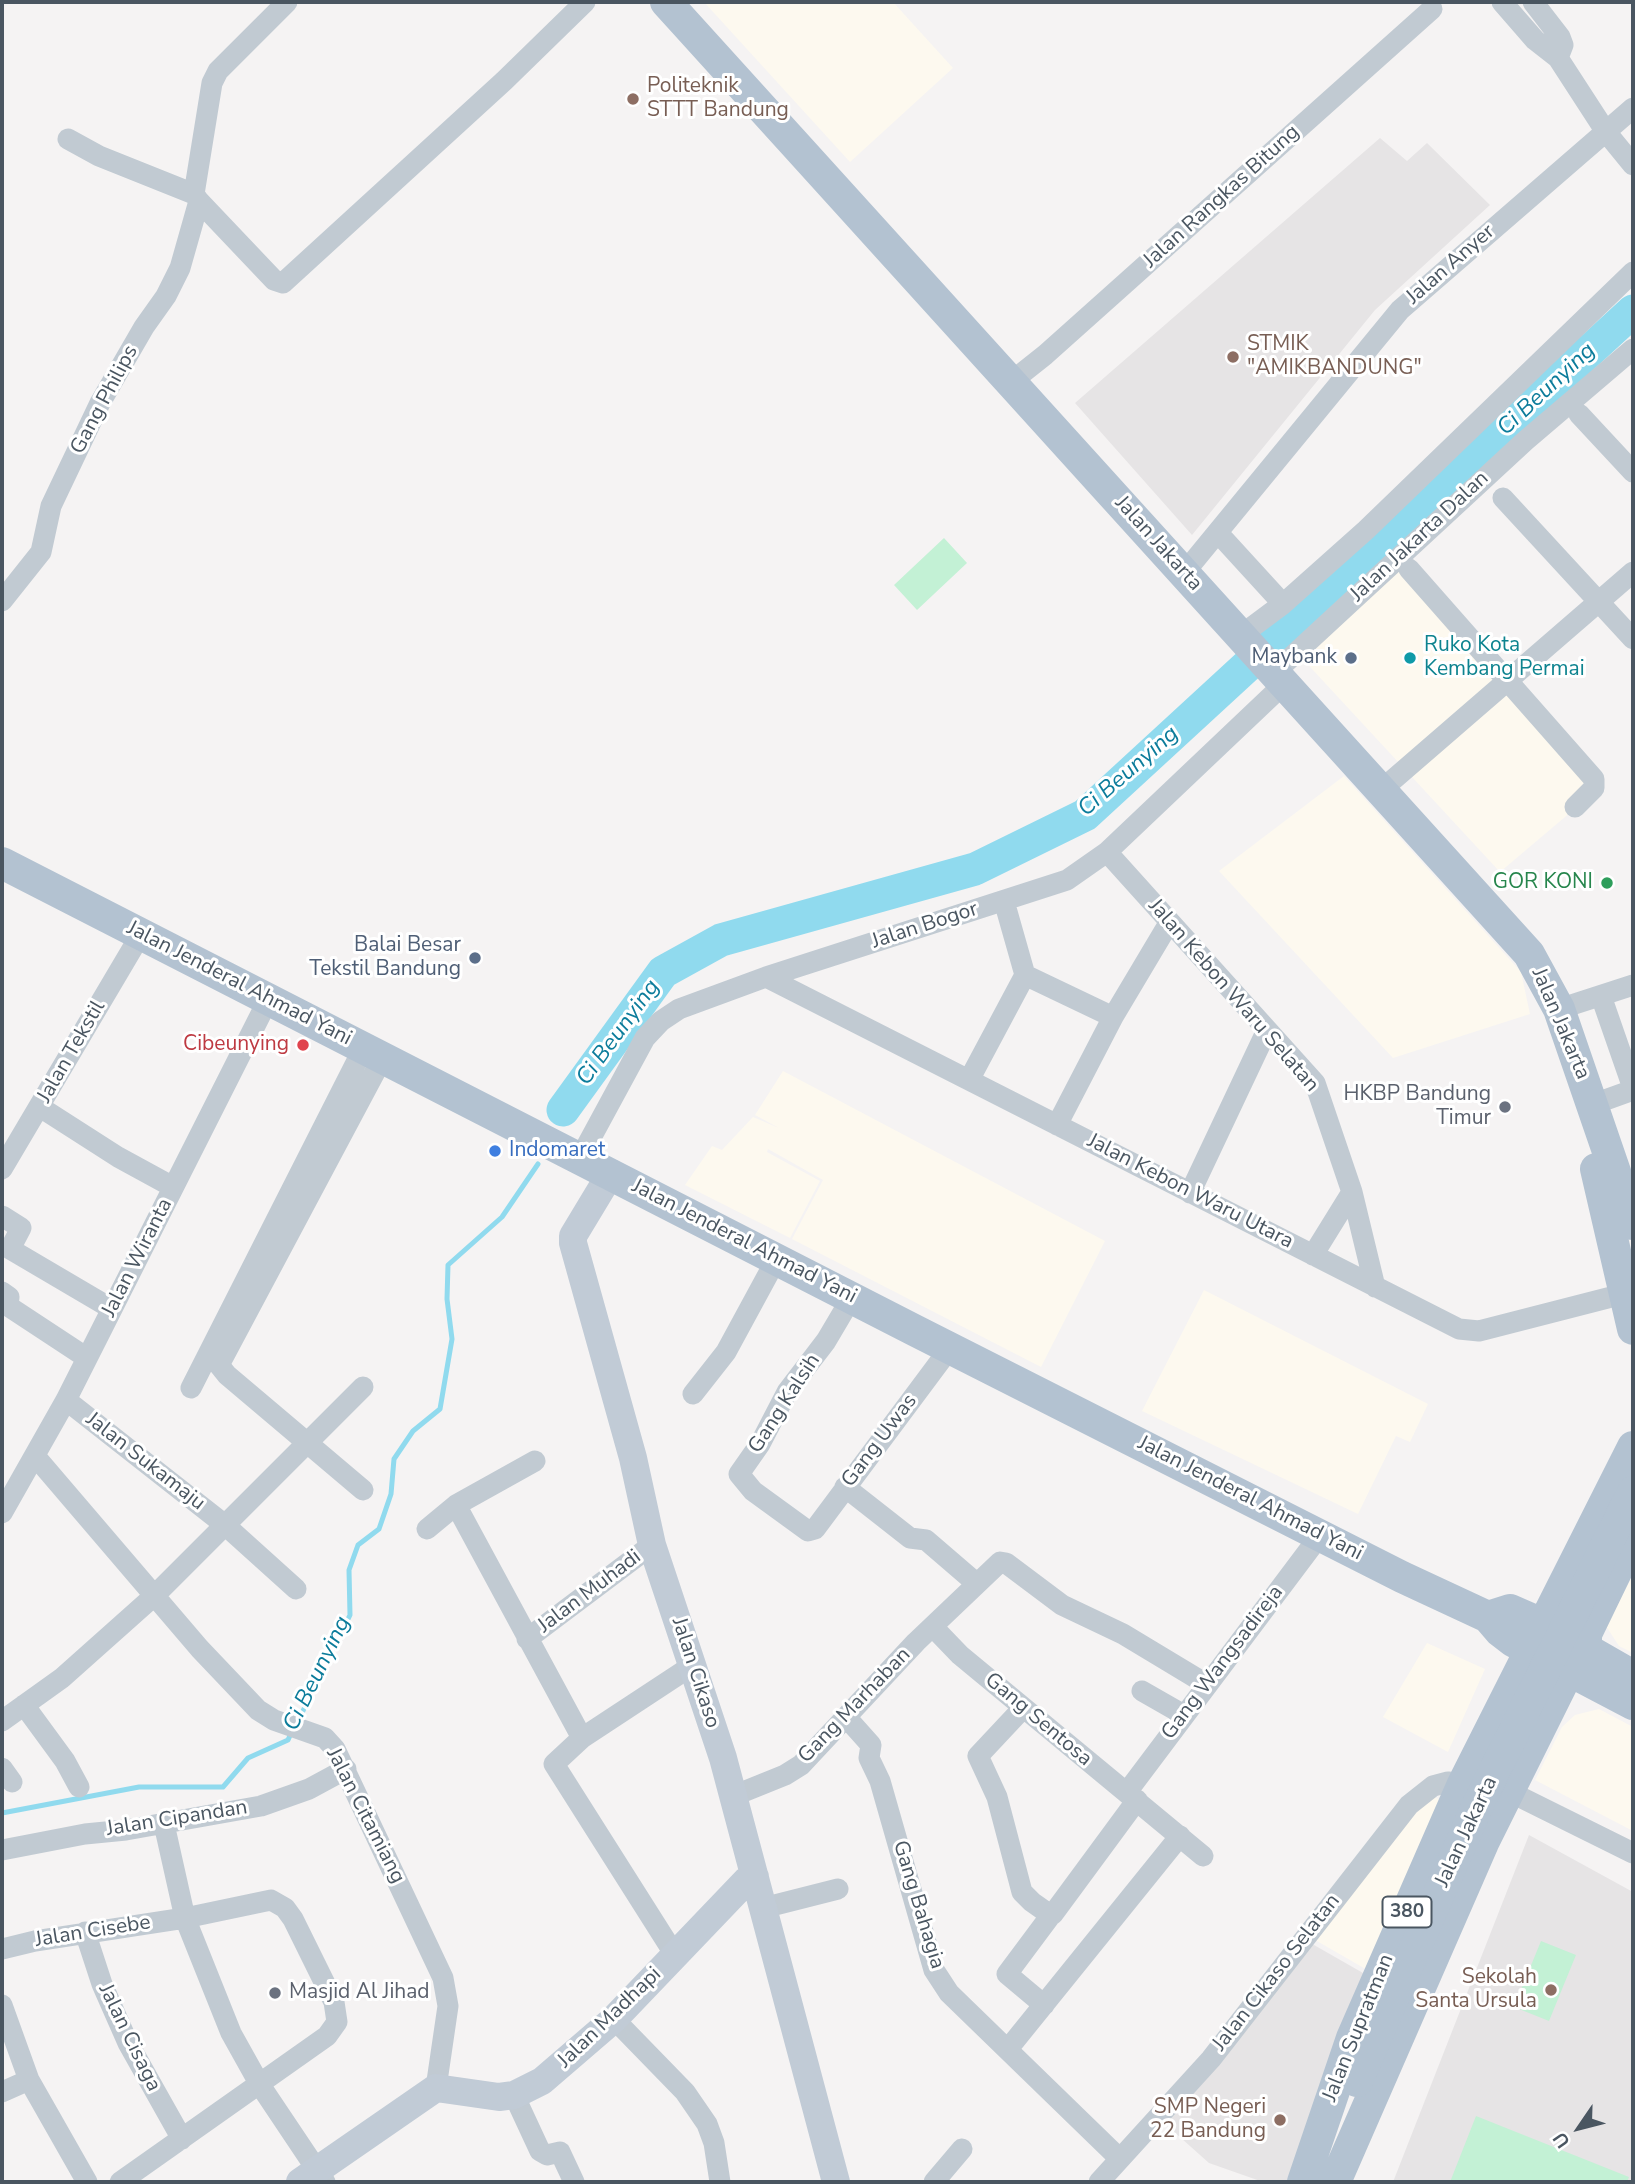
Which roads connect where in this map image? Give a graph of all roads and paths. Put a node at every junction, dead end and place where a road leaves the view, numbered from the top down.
1 (287, 2) edge
2 (584, 2) edge
3 (666, 2) edge
4 (1502, 2) edge
5 (1532, 2) edge
6 (1432, 9) dead end
7 (1558, 58) junction
8 (1633, 108) edge
9 (1606, 132) junction
10 (68, 139) dead end
11 (1633, 165) edge
12 (196, 198) junction
13 (1633, 272) edge
14 (1633, 349) edge
15 (1011, 382) junction
16 (1579, 414) dead end
17 (1633, 472) edge
18 (1503, 498) dead end
19 (1219, 534) junction
20 (1409, 569) dead end
21 (1633, 572) edge
22 (1184, 573) junction
23 (2, 601) edge
24 (1599, 601) junction
25 (1283, 604) junction
26 (1242, 638) junction
27 (1633, 639) edge
28 (1276, 676) junction
29 (1508, 681) junction
30 (1380, 791) junction
31 (1575, 807) dead end
32 (1107, 852) junction
33 (2, 863) edge
34 (1003, 901) junction
35 (1169, 923) junction
36 (141, 934) junction
37 (1025, 975) junction
38 (766, 977) junction
39 (1633, 985) edge
40 (1601, 996) junction
41 (268, 1000) junction
42 (1559, 1009) junction
43 (1112, 1017) junction
44 (1267, 1030) junction
45 (373, 1052) junction
46 (969, 1080) junction
47 (1633, 1089) edge
48 (40, 1107) junction
49 (1596, 1111) junction
50 (1056, 1125) junction
51 (580, 1158) junction
52 (1633, 1167) edge
53 (2, 1169) edge
54 (611, 1173) junction
55 (173, 1187) junction
56 (1352, 1192) junction
57 (1190, 1193) junction
58 (1629, 1213) edge
59 (2, 1216) edge
60 (1313, 1255) junction
61 (777, 1258) junction
62 (1375, 1287) junction
63 (2, 1292) edge
64 (1627, 1293) junction
65 (852, 1297) junction
66 (112, 1309) junction
67 (1633, 1329) edge
68 (950, 1348) junction
69 (87, 1358) junction
70 (363, 1387) dead end
71 (191, 1388) dead end
72 (693, 1394) dead end
73 (66, 1400) junction
74 (307, 1442) junction
75 (1633, 1447) edge
76 (35, 1456) junction
77 (535, 1461) dead end
78 (845, 1488) junction
79 (363, 1490) dead end
80 (1633, 1492) edge
81 (456, 1505) junction
82 (2, 1513) edge
83 (225, 1525) junction
84 (427, 1529) dead end
85 (808, 1531) joint
86 (1321, 1534) junction
87 (1633, 1537) edge
88 (652, 1545) junction
89 (981, 1578) junction
90 (296, 1589) dead end
91 (154, 1596) junction
92 (934, 1628) junction
93 (527, 1639) junction
94 (1532, 1647) junction
95 (693, 1665) junction
96 (1572, 1669) junction
97 (1633, 1676) edge
98 (1206, 1685) junction
99 (1142, 1690) dead end
100 (1633, 1704) edge
101 (24, 1705) junction
102 (1023, 1708) junction
103 (1184, 1715) junction
104 (846, 1717) junction
105 (2, 1721) edge
106 (582, 1738) junction
107 (346, 1769) junction
108 (1463, 1784) junction
109 (79, 1787) dead end
110 (1508, 1791) junction
111 (733, 1796) junction
112 (1132, 1796) junction
113 (164, 1824) junction
114 (1180, 1836) junction
115 (2, 1850) edge
116 (1633, 1853) edge
117 (1203, 1856) dead end
118 (755, 1877) junction
119 (838, 1889) dead end
120 (763, 1908) junction
121 (1051, 1915) junction
122 (185, 1918) junction
123 (85, 1932) junction
124 (2, 1949) edge
125 (675, 1955) junction
126 (2, 2005) edge
127 (1044, 2005) junction
128 (614, 2019) junction
129 (1008, 2049) junction
130 (29, 2080) junction
131 (260, 2085) junction
132 (436, 2088) junction
133 (2, 2092) edge
134 (514, 2095) junction
135 (182, 2140) junction
136 (962, 2149) dead end
137 (1120, 2159) junction
138 (315, 2178) edge
139 (87, 2182) edge
140 (120, 2182) edge
141 (574, 2182) edge
142 (720, 2182) edge
143 (836, 2182) edge
144 (934, 2182) edge
145 (1099, 2182) edge
146 (1303, 2182) edge
147 (1326, 2182) edge
148 (1335, 2182) edge

1 - 12 street, Gang Philips
2 - 12 street
3 - 15 main road, Jalan Jakarta
4 - 7 street
5 - 7 street
6 - 15 street, Jalan Rangkas Bitung
7 - 9 street
8 - 9 street, Jalan Anyer
9 - 11 street
9 - 19 street, Jalan Anyer
10 - 12 street
12 - 23 street, Gang Philips
13 - 25 street
14 - 28 street, Jalan Jakarta Dalan
15 - 22 main road, Jalan Jakarta
16 - 17 street
18 - 24 street
19 - 22 street, Jalan Anyer
19 - 25 street
20 - 29 street
21 - 24 street
22 - 26 main road, Jalan Jakarta
24 - 27 street
24 - 29 street
25 - 26 street
26 - 28 main road, Jalan Jakarta
28 - 30 main road, Jalan Jakarta
28 - 32 street, Jalan Bogor
29 - 30 street
29 - 31 street
30 - 42 main road, Jalan Jakarta
32 - 34 street, Jalan Bogor
32 - 35 street, Jalan Kebon Waru Selatan
33 - 36 main road, Jalan Jenderal Ahmad Yani
34 - 37 street
34 - 38 street, Jalan Bogor
35 - 43 street
35 - 44 street, Jalan Kebon Waru Selatan
36 - 41 main road, Jalan Jenderal Ahmad Yani
36 - 48 street, Jalan Tekstil
37 - 43 street
37 - 46 street
38 - 46 street, Jalan Kebon Waru Utara
38 - 51 street, Jalan Bogor
39 - 40 street
40 - 42 street
40 - 47 street
41 - 45 main road, Jalan Jenderal Ahmad Yani
41 - 55 street, Jalan Wiranta
42 - 49 main road, Jalan Jakarta
43 - 50 street
44 - 56 street, Jalan Kebon Waru Selatan
44 - 57 street
45 - 51 main road, Jalan Jenderal Ahmad Yani
45 - 71 street
45 - 74 street
46 - 50 street, Jalan Kebon Waru Utara
47 - 49 street
48 - 53 street, Jalan Tekstil
48 - 55 street
49 - 52 main road, Jalan Jakarta
49 - 58 main road, Jalan Jakarta
49 - 64 main road
50 - 57 street, Jalan Kebon Waru Utara
51 - 54 main road, Jalan Jenderal Ahmad Yani
54 - 61 main road, Jalan Jenderal Ahmad Yani
54 - 88 street, Jalan Cikaso
55 - 66 street, Jalan Wiranta
56 - 60 street
56 - 62 street, Jalan Kebon Waru Selatan
57 - 60 street, Jalan Kebon Waru Utara
59 - 66 street
60 - 62 street, Jalan Kebon Waru Utara
61 - 65 main road, Jalan Jenderal Ahmad Yani
61 - 72 street
62 - 64 street, Jalan Kebon Waru Utara
63 - 69 street
64 - 67 main road
65 - 68 main road, Jalan Jenderal Ahmad Yani
65 - 85 street, Gang Kalsih
66 - 69 street, Jalan Wiranta
68 - 78 street, Gang Uwas
68 - 86 main road, Jalan Jenderal Ahmad Yani
69 - 73 street, Jalan Wiranta
70 - 74 street
73 - 76 street, Jalan Wiranta
73 - 83 street, Jalan Sukamaju
74 - 79 street
74 - 83 street
75 - 94 main road
76 - 82 street, Jalan Wiranta
76 - 91 street, Jalan Citamiang
77 - 81 street
78 - 85 street, Gang Uwas
78 - 89 street
80 - 147 main road, Jalan Jakarta, bridge
81 - 84 street
81 - 93 street
83 - 90 street, Jalan Sukamaju
83 - 91 street
86 - 94 main road, Jalan Jenderal Ahmad Yani
86 - 98 street, Gang Wangsadireja
87 - 96 main road
88 - 93 street, Jalan Muhadi
88 - 95 street, Jalan Cikaso
89 - 92 street
89 - 98 street
91 - 101 street
91 - 107 street, Jalan Citamiang
92 - 102 street, Gang Sentosa
92 - 104 street, Gang Marhaban
93 - 106 street
94 - 96 main road, Jalan Jenderal Ahmad Yani
94 - 108 main road, Jalan Supratman / 380
95 - 106 street
95 - 111 street, Jalan Cikaso
96 - 97 main road, Jalan Jenderal Ahmad Yani
96 - 100 main road, Jalan Jenderal Ahmad Yani
96 - 110 main road, Jalan Supratman / 380
98 - 103 street, Gang Wangsadireja
99 - 103 street
101 - 105 street
101 - 109 street
102 - 112 street, Gang Sentosa
102 - 121 street
103 - 112 street, Gang Wangsadireja
104 - 111 street, Gang Marhaban
104 - 129 street, Gang Bahagia
106 - 125 street
107 - 113 street, Jalan Cipandan
107 - 132 street, Jalan Citamiang
108 - 137 street, Jalan Cikaso Selatan
108 - 146 main road, Jalan Supratman / 380
110 - 116 street
110 - 148 main road, Jalan Supratman / 380
111 - 118 street, Jalan Cikaso
112 - 114 street, Gang Sentosa
112 - 121 street, Gang Wangsadireja
113 - 115 street, Jalan Cipandan
113 - 122 street
114 - 117 street, Gang Sentosa
114 - 127 street
118 - 120 street, Jalan Cikaso
118 - 125 street, Jalan Madhapi
119 - 120 street
120 - 143 street, Jalan Cikaso
121 - 127 street, Gang Wangsadireja
122 - 123 street, Jalan Cisebe
122 - 131 street
122 - 131 street, Jalan Cisebe
123 - 124 street, Jalan Cisebe
123 - 135 street, Jalan Cisaga
125 - 128 street, Jalan Madhapi
126 - 130 street
127 - 129 street
128 - 134 street, Jalan Madhapi
128 - 142 street
129 - 137 street, Gang Bahagia
130 - 133 street
130 - 139 street
131 - 135 street
131 - 138 street
132 - 134 street, Jalan Madhapi
132 - 138 street
134 - 141 street
135 - 140 street
136 - 144 street
137 - 145 street, Jalan Cikaso Selatan

